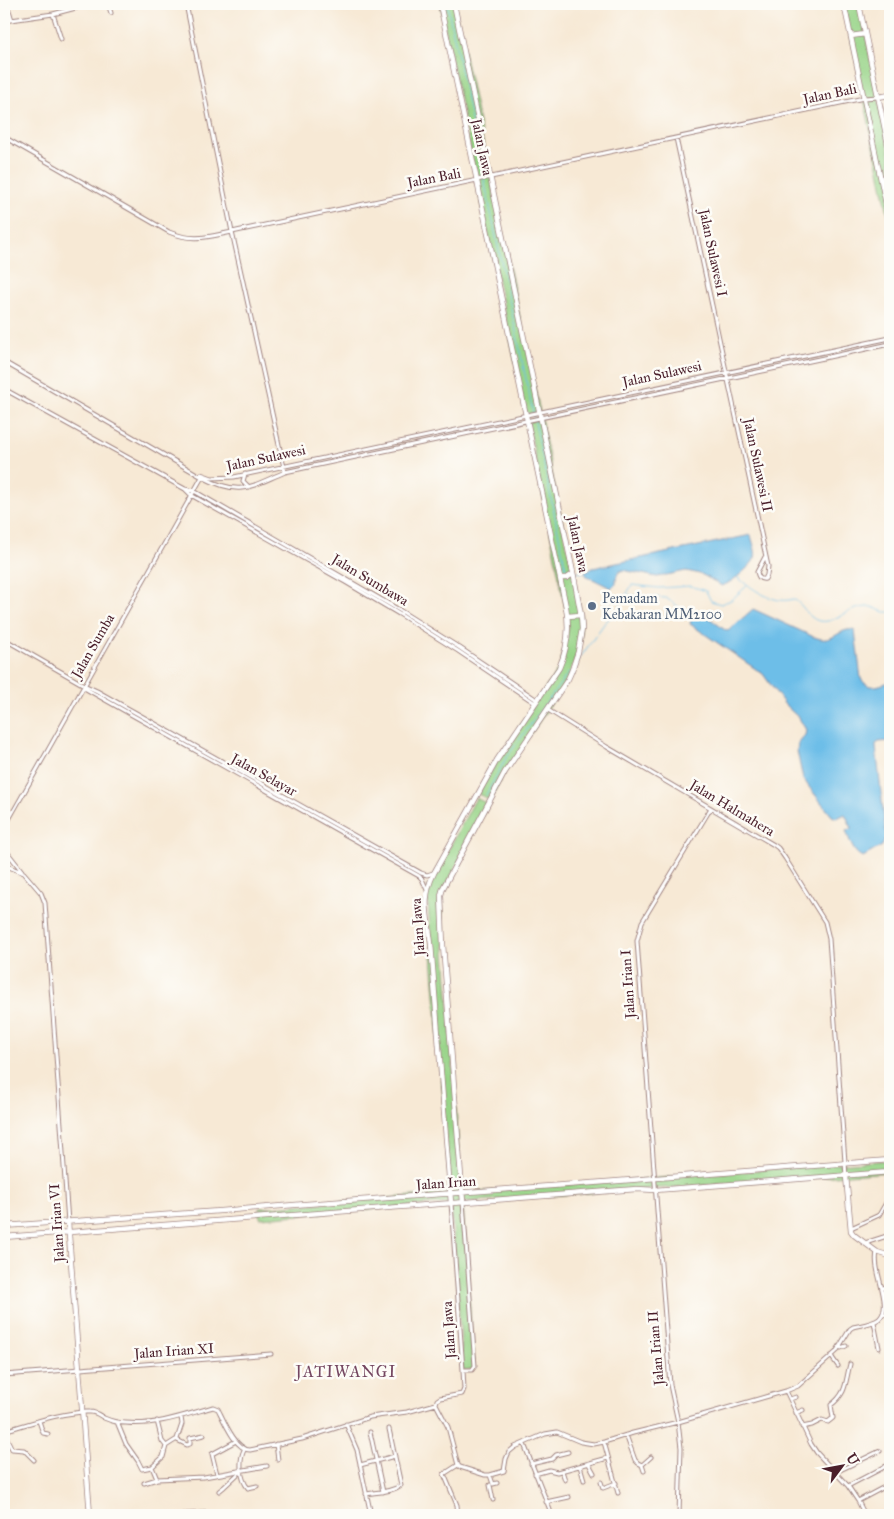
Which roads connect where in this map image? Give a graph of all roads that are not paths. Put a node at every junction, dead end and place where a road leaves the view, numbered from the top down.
1 (7, 4) edge
2 (91, 4) edge
3 (108, 4) edge
4 (186, 4) edge
5 (440, 4) edge
6 (454, 4) edge
7 (844, 4) edge
8 (859, 4) edge
9 (111, 13) dead end
10 (53, 14) junction
11 (12, 20) junction
12 (4, 21) edge
13 (865, 34) junction
14 (851, 36) junction
15 (61, 39) dead end
16 (890, 95) edge
17 (878, 97) junction
18 (864, 98) junction
19 (4, 137) edge
20 (676, 138) junction
21 (890, 154) edge
22 (489, 178) junction
23 (479, 180) junction
24 (890, 223) edge
25 (232, 232) junction
26 (890, 338) edge
27 (890, 344) edge
28 (4, 362) edge
29 (727, 372) junction
30 (728, 378) junction
31 (4, 388) edge
32 (538, 412) junction
33 (528, 414) junction
34 (540, 418) junction
35 (529, 421) junction
36 (283, 466) junction
37 (285, 472) junction
38 (198, 473) junction
39 (245, 474) junction
40 (202, 477) junction
41 (250, 487) junction
42 (185, 489) junction
43 (194, 491) junction
44 (191, 495) junction
45 (765, 557) junction
46 (333, 573) junction
47 (574, 574) junction
48 (560, 578) junction
49 (581, 615) junction
50 (568, 616) junction
51 (4, 639) edge
52 (84, 685) junction
53 (536, 702) junction
54 (548, 710) junction
55 (711, 808) junction
56 (4, 828) edge
57 (4, 848) edge
58 (4, 865) edge
59 (409, 868) junction
60 (24, 873) junction
61 (434, 873) junction
62 (427, 890) junction
63 (441, 1072) junction
64 (453, 1072) junction
65 (890, 1160) edge
66 (845, 1163) junction
67 (890, 1172) edge
68 (846, 1176) junction
69 (654, 1178) junction
70 (655, 1190) junction
71 (462, 1193) junction
72 (450, 1194) junction
73 (890, 1196) edge
74 (462, 1202) junction
75 (451, 1203) junction
76 (259, 1208) junction
77 (260, 1218) junction
78 (68, 1222) junction
79 (4, 1226) edge
80 (850, 1229) junction
81 (68, 1232) junction
82 (890, 1235) edge
83 (4, 1237) edge
84 (865, 1244) junction
85 (877, 1252) junction
86 (890, 1256) edge
87 (890, 1286) edge
88 (883, 1288) junction
89 (884, 1314) junction
90 (890, 1316) edge
91 (874, 1322) junction
92 (846, 1346) dead end
93 (839, 1347) junction
94 (879, 1348) dead end
95 (271, 1354) dead end
96 (831, 1356) junction
97 (850, 1364) dead end
98 (838, 1366) dead end
99 (79, 1370) junction
100 (463, 1370) junction
101 (4, 1375) edge
102 (786, 1390) junction
103 (796, 1397) dead end
104 (790, 1399) junction
105 (436, 1404) junction
106 (803, 1410) dead end
107 (82, 1412) junction
108 (796, 1413) junction
109 (181, 1417) junction
110 (39, 1421) junction
111 (157, 1421) junction
112 (117, 1422) junction
113 (678, 1422) junction
114 (346, 1424) junction
115 (802, 1427) junction
116 (389, 1428) dead end
117 (4, 1432) edge
118 (370, 1432) dead end
119 (48, 1434) dead end
120 (204, 1435) dead end
121 (626, 1435) junction
122 (176, 1440) junction
123 (236, 1441) junction
124 (604, 1442) junction
125 (276, 1444) junction
126 (524, 1444) junction
127 (166, 1446) junction
128 (244, 1450) junction
129 (880, 1451) dead end
130 (568, 1452) dead end
131 (395, 1456) junction
132 (651, 1457) dead end
133 (608, 1458) junction
134 (34, 1460) dead end
135 (278, 1460) dead end
136 (376, 1461) junction
137 (458, 1464) junction
138 (532, 1464) junction
139 (589, 1464) junction
140 (890, 1464) edge
141 (360, 1465) junction
142 (642, 1465) junction
143 (267, 1466) dead end
144 (580, 1466) junction
145 (152, 1467) junction
146 (241, 1471) junction
147 (562, 1471) junction
148 (644, 1471) dead end
149 (836, 1472) junction
150 (594, 1473) dead end
151 (217, 1474) junction
152 (535, 1474) junction
153 (490, 1475) junction
154 (157, 1479) junction
155 (565, 1480) dead end
156 (584, 1480) dead end
157 (601, 1482) dead end
158 (144, 1483) dead end
159 (616, 1483) junction
160 (497, 1484) dead end
161 (890, 1484) edge
162 (490, 1485) junction
163 (257, 1486) dead end
164 (848, 1486) junction
165 (219, 1491) dead end
166 (382, 1492) junction
167 (618, 1493) dead end
168 (366, 1494) junction
169 (569, 1497) dead end
170 (493, 1500) dead end
171 (858, 1501) junction
172 (546, 1502) junction
173 (550, 1510) dead end
174 (90, 1515) edge
175 (181, 1515) edge
176 (235, 1515) edge
177 (371, 1515) edge
178 (458, 1515) edge
179 (679, 1515) edge
180 (865, 1515) edge

1 - 11 street
2 - 10 street
3 - 9 street
4 - 25 street
5 - 23 street, Jalan Jawa
6 - 22 street, Jalan Jawa
7 - 14 street
8 - 13 street
10 - 11 street
10 - 15 street
11 - 12 street
13 - 14 street
13 - 17 street
14 - 18 street
16 - 17 street, Jalan Bali
17 - 18 street, Jalan Bali
17 - 21 street
18 - 20 street, Jalan Bali
18 - 24 street
19 - 25 street, Jalan Bali
20 - 22 street, Jalan Bali
20 - 29 street, Jalan Sulawesi I
22 - 23 street, Jalan Bali
22 - 32 street, Jalan Jawa
23 - 25 street, Jalan Bali
23 - 33 street, Jalan Jawa
25 - 36 street
26 - 29 street, Jalan Sulawesi
27 - 30 street, Jalan Sulawesi
28 - 38 street
29 - 30 street, Jalan Sulawesi I
29 - 32 street, Jalan Sulawesi
30 - 34 street, Jalan Sulawesi
30 - 45 street, Jalan Sulawesi II
31 - 42 street, Jalan Sumbawa
32 - 33 street, Jalan Sulawesi
32 - 34 street, Jalan Jawa
33 - 35 street, Jalan Jawa
33 - 36 street, Jalan Sulawesi
34 - 35 street, Jalan Sulawesi
34 - 47 street, Jalan Jawa
35 - 37 street, Jalan Sulawesi
35 - 48 street, Jalan Jawa
36 - 37 street
36 - 39 street, Jalan Sulawesi
37 - 41 street, Jalan Sulawesi
38 - 39 street, Jalan Sulawesi
38 - 40 street, Jalan Sulawesi
39 - 41 street
40 - 41 street, Jalan Sulawesi
40 - 43 street, Jalan Sumba
42 - 43 street, Jalan Sumbawa
42 - 44 street, Jalan Sumbawa
43 - 44 street, Jalan Sumba
43 - 46 street, Jalan Sumbawa
44 - 46 street, Jalan Sumbawa
44 - 52 street, Jalan Sumba
45 - 45 street, Jalan Sulawesi II
46 - 53 street, Jalan Sumbawa
47 - 48 street
47 - 49 street, Jalan Jawa
48 - 50 street, Jalan Jawa
49 - 50 street
49 - 54 street, Jalan Jawa
50 - 53 street, Jalan Jawa
51 - 52 street, Jalan Selayar
52 - 56 street, Jalan Sumba
52 - 59 street, Jalan Selayar
53 - 61 street, Jalan Jawa
54 - 55 street, Jalan Halmahera
54 - 64 street, Jalan Jawa
55 - 66 street, Jalan Halmahera
55 - 69 street, Jalan Irian I
57 - 60 street, Jalan Irian VI
58 - 60 street
59 - 61 street, Jalan Selayar
59 - 62 street, Jalan Selayar
60 - 78 street, Jalan Irian VI
61 - 62 street, Jalan Jawa
62 - 63 street, Jalan Jawa
63 - 64 street
63 - 72 street, Jalan Jawa
64 - 71 street, Jalan Jawa
65 - 66 street, Jalan Irian
66 - 68 street, Jalan Halmahera
66 - 69 street, Jalan Irian
67 - 68 street, Jalan Irian
68 - 70 street, Jalan Irian
68 - 80 street
69 - 70 street, Jalan Irian II
69 - 71 street, Jalan Irian
70 - 74 street, Jalan Irian
70 - 113 street, Jalan Irian II
71 - 72 street, Jalan Irian
71 - 74 street, Jalan Jawa
72 - 75 street, Jalan Jawa
72 - 76 street, Jalan Irian
73 - 80 street
74 - 75 street, Jalan Irian
74 - 100 street, Jalan Jawa
75 - 77 street, Jalan Irian
75 - 100 street, Jalan Jawa
76 - 77 street
76 - 78 street, Jalan Irian
77 - 81 street, Jalan Irian
78 - 79 street, Jalan Irian
78 - 81 street, Jalan Irian VI
80 - 84 street
81 - 83 street, Jalan Irian
81 - 99 street, Jalan Irian VI
82 - 84 street
84 - 85 street
85 - 86 street
85 - 88 street
87 - 88 street
88 - 89 street
89 - 90 street
89 - 91 street
91 - 93 street
91 - 94 street
92 - 93 street
93 - 96 street
95 - 99 street, Jalan Irian XI
96 - 98 street
96 - 102 street
97 - 115 street
99 - 101 street, Jalan Irian XI
99 - 107 street, Jalan Irian VI
100 - 105 street
102 - 104 street
102 - 113 street
103 - 104 street
104 - 108 street
105 - 114 street
105 - 137 street
106 - 108 street
107 - 110 street
107 - 112 street
107 - 174 street, Jalan Irian VI
108 - 115 street
109 - 111 street
109 - 122 street
109 - 123 street
110 - 117 street
110 - 119 street
111 - 112 street
111 - 127 street
112 - 145 street
113 - 121 street
113 - 179 street, Jalan Irian II
114 - 125 street
114 - 141 street
115 - 149 street
116 - 131 street
117 - 134 street
118 - 136 street
120 - 122 street
121 - 124 street
121 - 142 street
122 - 127 street
123 - 128 street
123 - 151 street
124 - 126 street
124 - 133 street
125 - 128 street
125 - 135 street
126 - 138 street
126 - 153 street
127 - 145 street
128 - 146 street
129 - 149 street
130 - 138 street
131 - 136 street
131 - 166 street
132 - 142 street
133 - 139 street
133 - 159 street
136 - 141 street
136 - 166 street
137 - 153 street
137 - 178 street
138 - 152 street
139 - 144 street
139 - 150 street
140 - 164 street
141 - 168 street
142 - 148 street
143 - 146 street
144 - 147 street
144 - 156 street
145 - 154 street
146 - 151 street
146 - 163 street
146 - 165 street
147 - 152 street
147 - 155 street
149 - 164 street
151 - 154 street
152 - 172 street
153 - 162 street
154 - 158 street
157 - 159 street
159 - 167 street
160 - 162 street
161 - 171 street
162 - 170 street
164 - 171 street
166 - 168 street
168 - 177 street
169 - 172 street
171 - 180 street
172 - 173 street
175 - 176 street

